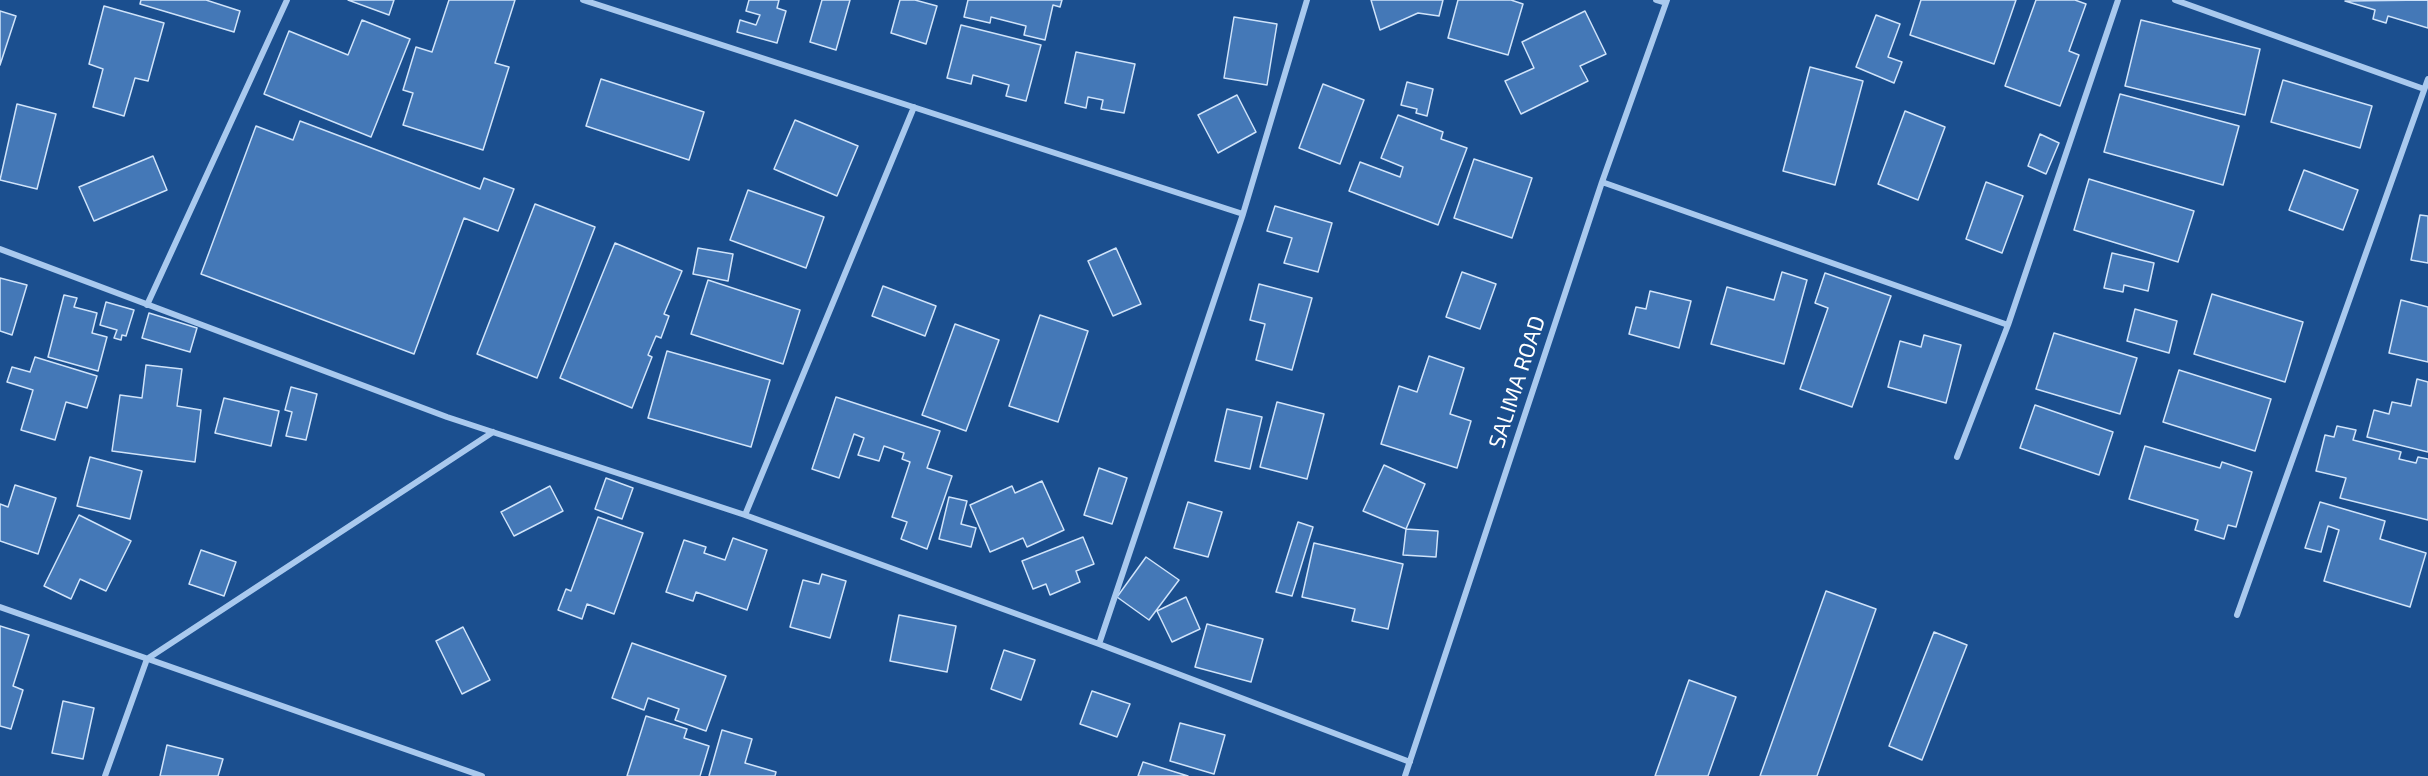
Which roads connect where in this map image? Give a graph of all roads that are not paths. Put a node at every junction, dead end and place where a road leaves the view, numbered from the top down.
1 (287, 0) edge
2 (583, 0) edge
3 (1307, 0) edge
4 (1656, 0) edge
5 (2118, 0) edge
6 (2175, 0) edge
7 (1666, 2) edge
8 (2428, 79) edge
9 (2424, 89) junction
10 (914, 107) junction
11 (1602, 182) junction
12 (1243, 214) junction
13 (0, 249) edge
14 (147, 305) junction
15 (2008, 325) junction
16 (493, 432) junction
17 (1957, 457) dead end
18 (745, 515) junction
19 (0, 608) edge
20 (2237, 615) dead end
21 (1099, 644) junction
22 (147, 659) junction
23 (1410, 762) junction
24 (105, 776) edge
25 (482, 776) edge
26 (1405, 776) edge

1 - 14 street
2 - 10 street
3 - 12 street
4 - 7 street
5 - 15 street
6 - 9 street
7 - 11 street, SALIMA ROAD
8 - 9 street
9 - 20 street
10 - 12 street
10 - 18 street
11 - 15 street
11 - 23 street, SALIMA ROAD
12 - 21 street
13 - 14 street
14 - 16 street
15 - 17 street
16 - 18 street
16 - 22 street
18 - 21 street
19 - 22 street
21 - 23 street
22 - 24 street
22 - 25 street
23 - 26 street, SALIMA ROAD

